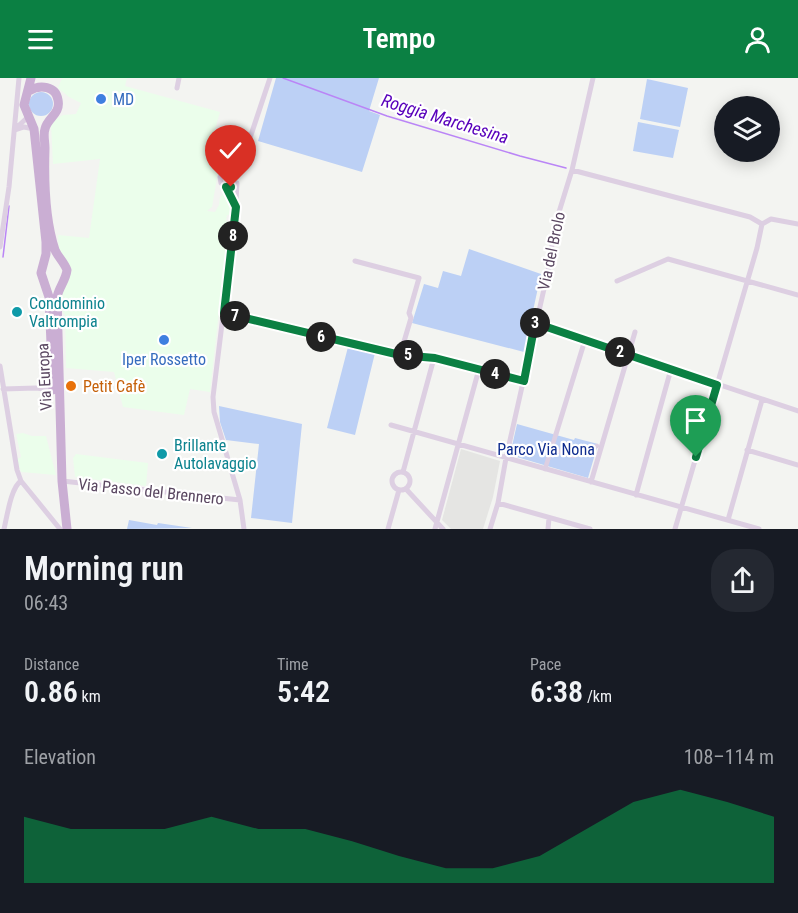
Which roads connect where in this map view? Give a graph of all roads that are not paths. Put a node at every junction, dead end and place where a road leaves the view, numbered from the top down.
1 (19, 78) edge
2 (31, 78) edge
3 (179, 78) edge
4 (270, 78) edge
5 (593, 78) edge
6 (45, 83) edge
7 (177, 88) dead end
8 (24, 93) junction
9 (16, 112) junction
10 (28, 114) junction
11 (54, 116) junction
12 (34, 129) junction
13 (14, 130) junction
14 (245, 158) junction
15 (231, 170) junction
16 (572, 170) junction
17 (237, 180) junction
18 (226, 187) junction
19 (236, 207) junction
20 (798, 224) edge
21 (762, 226) junction
22 (0, 247) edge
23 (355, 261) dead end
24 (63, 262) junction
25 (43, 265) junction
26 (64, 280) junction
27 (748, 280) junction
28 (45, 281) junction
29 (617, 281) dead end
30 (798, 295) edge
31 (224, 313) junction
32 (535, 323) junction
33 (635, 332) dead end
34 (585, 340) junction
35 (400, 355) junction
36 (628, 355) junction
37 (435, 358) junction
38 (0, 366) edge
39 (479, 369) junction
40 (671, 369) junction
41 (524, 381) junction
42 (717, 385) junction
43 (3, 389) junction
44 (53, 390) junction
45 (762, 400) junction
46 (798, 411) edge
47 (391, 425) dead end
48 (413, 432) junction
49 (556, 434) joint
50 (458, 444) junction
51 (597, 446) dead end
52 (545, 447) dead end
53 (552, 449) junction
54 (747, 450) junction
55 (506, 458) junction
56 (798, 465) edge
57 (545, 469) junction
58 (404, 472) junction
59 (62, 477) junction
60 (21, 481) junction
61 (591, 482) junction
62 (406, 489) junction
63 (399, 490) junction
64 (636, 495) junction
65 (240, 500) junction
66 (498, 503) junction
67 (682, 507) junction
68 (549, 518) junction
69 (728, 520) junction
70 (436, 526) edge
71 (4, 529) edge
72 (60, 529) edge
73 (67, 529) edge
74 (244, 529) edge
75 (388, 529) edge
76 (443, 529) edge
77 (489, 529) edge
78 (548, 529) edge
79 (590, 529) edge
80 (675, 529) edge
81 (759, 529) edge

1 - 8 street
2 - 8 main road, Via Europa
3 - 7 street
4 - 14 street
5 - 16 street, Via del Brolo
6 - 8 main road, Via Europa
6 - 11 main road, Via Europa
8 - 9 street
8 - 10 main road, Via Europa
9 - 10 street
9 - 13 street
10 - 11 main road
10 - 12 main road, Via Europa
10 - 13 street
11 - 24 main road, Via Europa
12 - 13 street
12 - 25 main road, Via Europa
13 - 22 street
14 - 15 street
14 - 17 street
15 - 17 street
15 - 18 street
16 - 21 street
16 - 32 street, Via del Brolo
17 - 18 street
17 - 19 street
18 - 19 street
19 - 31 street
20 - 21 street
21 - 27 street
23 - 35 street
24 - 25 main road
24 - 26 main road, Via Europa
25 - 28 main road, Via Europa
26 - 28 main road
26 - 59 main road, Via Europa
27 - 29 street
27 - 30 street
27 - 42 street
28 - 44 main road, Via Europa
31 - 35 street
31 - 65 street
32 - 34 street
32 - 41 street, Via del Brolo
33 - 36 street
34 - 36 street
34 - 49 street
35 - 37 street
36 - 40 street
36 - 61 street
37 - 39 street
37 - 48 street
38 - 43 street
39 - 41 street
39 - 50 street
40 - 42 street
40 - 64 street
41 - 55 street, Via del Brolo
42 - 45 street
42 - 67 street
43 - 44 street
43 - 60 street
44 - 59 main road, Via Europa
45 - 46 street
45 - 54 street
47 - 48 street
48 - 50 street
48 - 58 street
49 - 53 street
50 - 55 street
50 - 70 street
51 - 53 street
52 - 53 street
53 - 57 street
54 - 56 street
54 - 69 street
55 - 57 street
55 - 66 street, Via del Brolo
57 - 61 street
58 - 62 street
58 - 63 street
59 - 65 street, Via Passo del Brennero
59 - 73 main road
60 - 71 street
60 - 72 street
61 - 64 street
62 - 63 street
62 - 70 street
63 - 75 street
64 - 67 street
65 - 74 street
66 - 68 street
66 - 77 street, Via del Brolo
67 - 69 street
67 - 80 street
68 - 78 street
68 - 79 street
69 - 81 street
70 - 76 street

